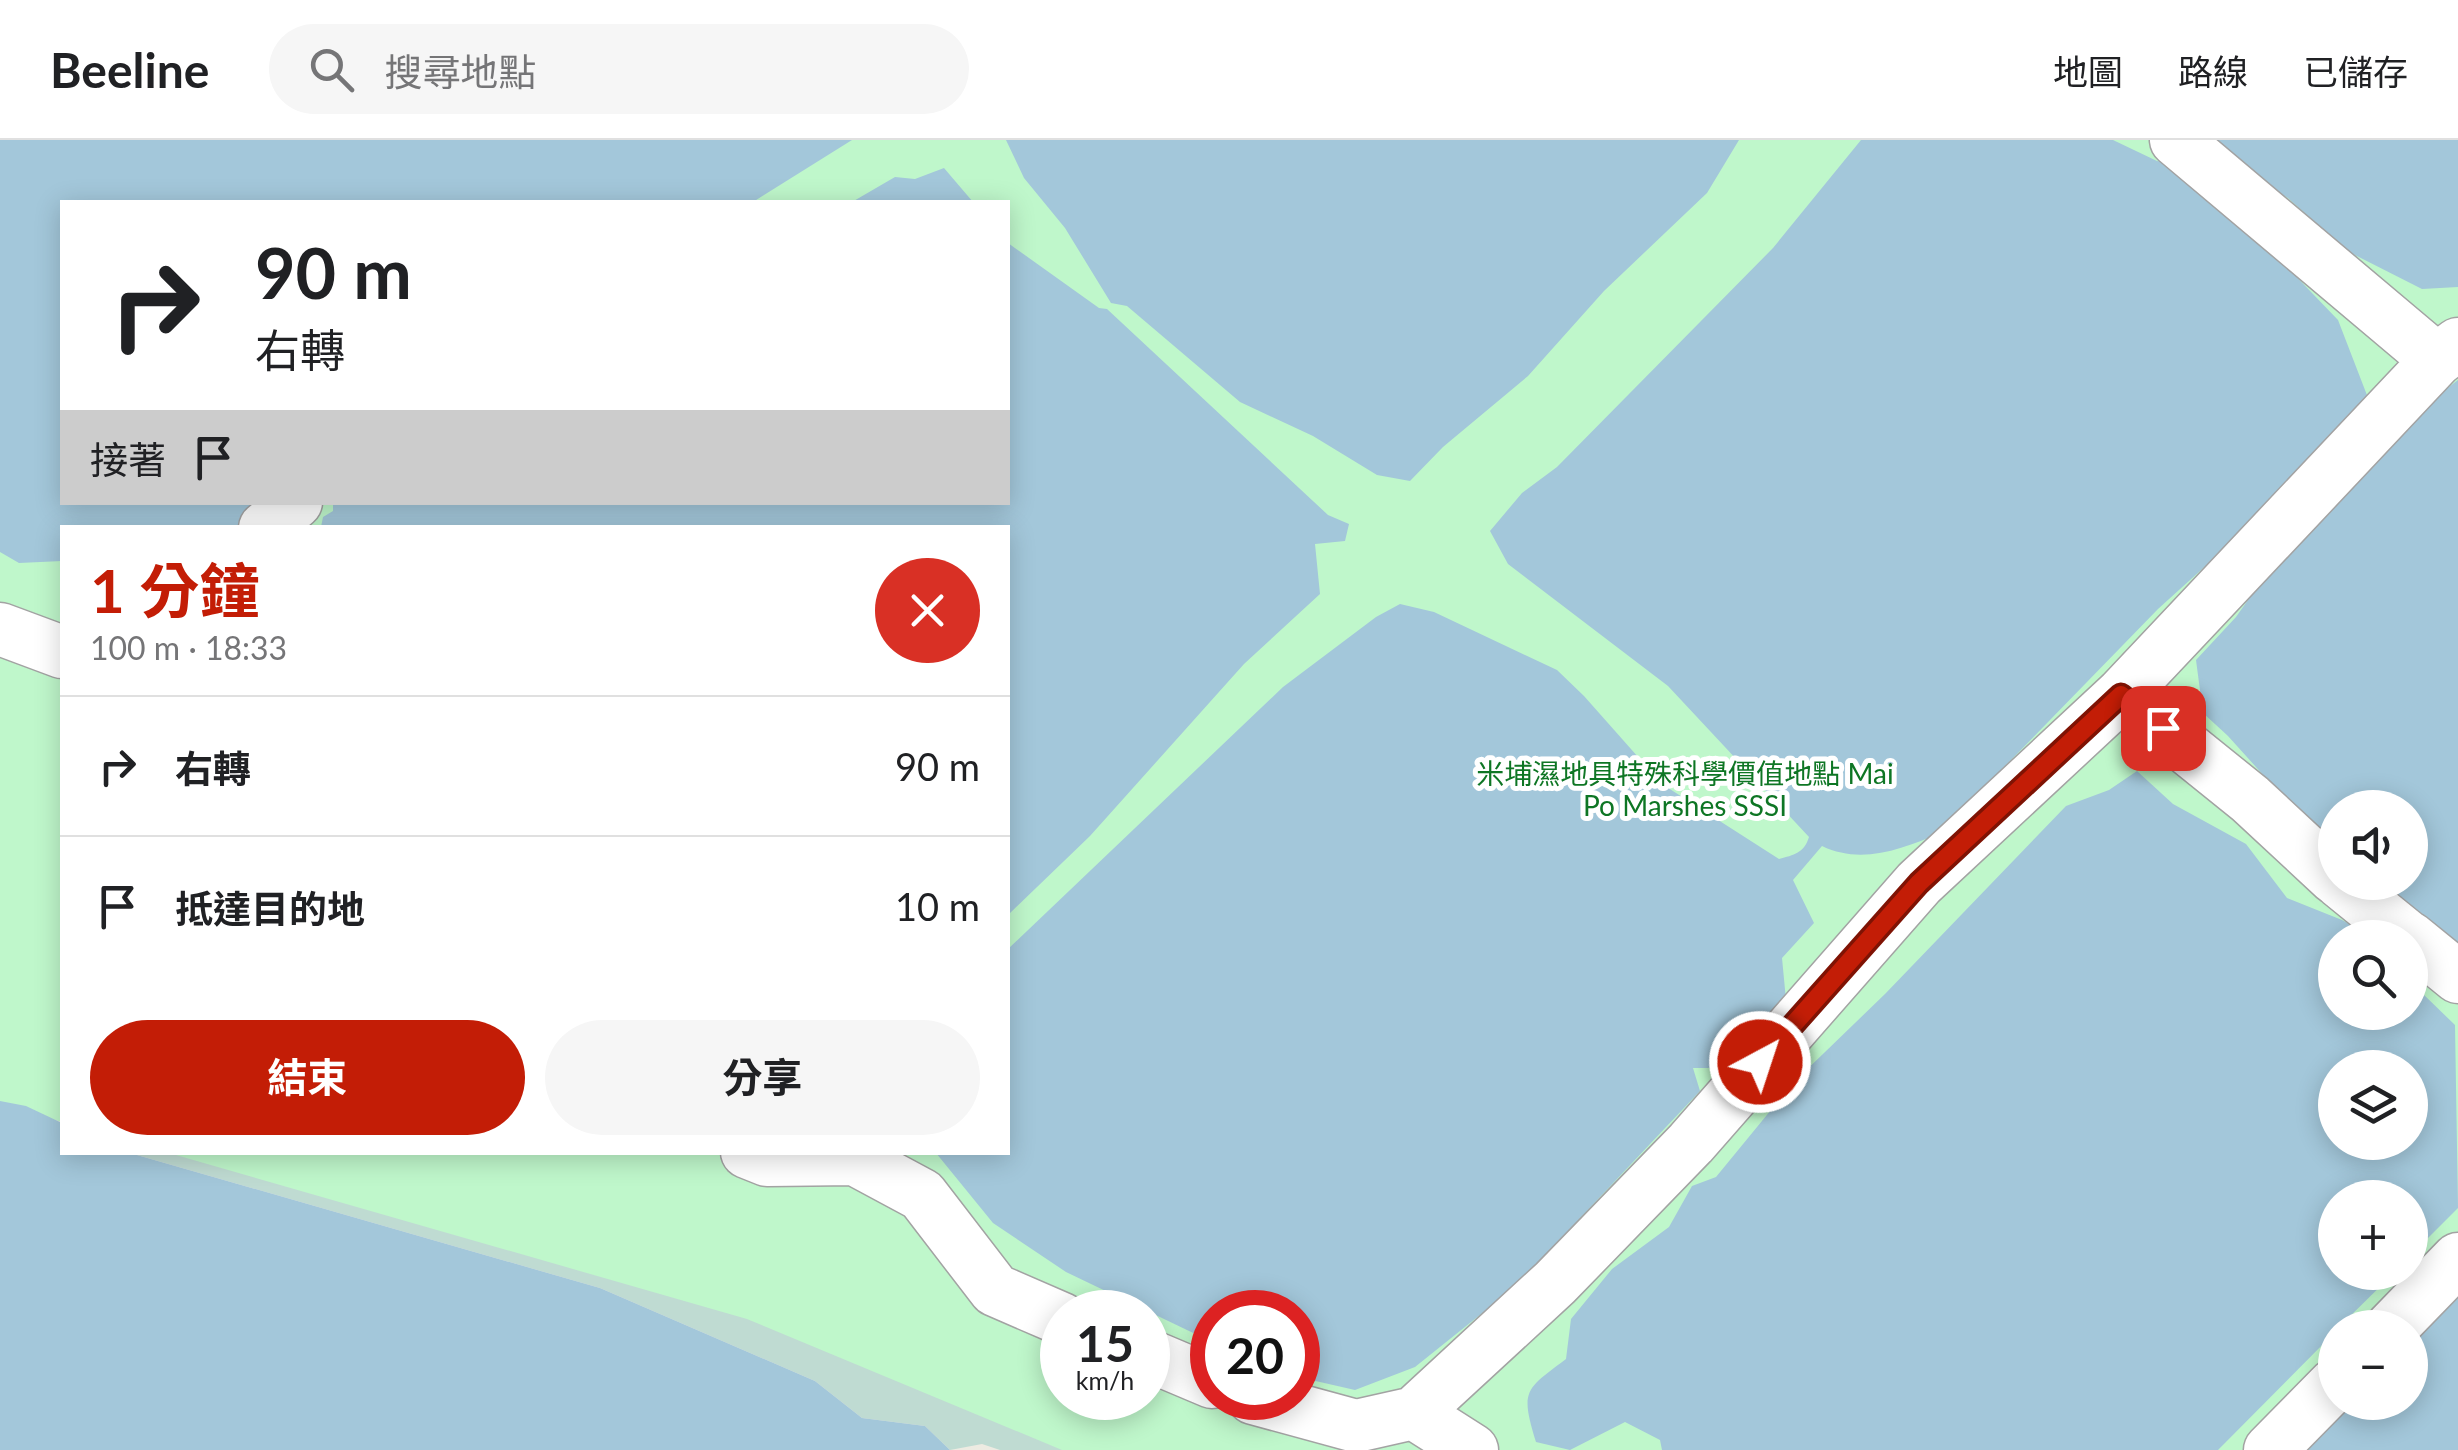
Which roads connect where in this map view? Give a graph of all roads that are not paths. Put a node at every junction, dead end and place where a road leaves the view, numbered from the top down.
1 (2176, 140) edge
2 (2448, 352) edge
3 (293, 505) edge
4 (269, 525) edge
5 (0, 629) edge
6 (60, 651) edge
7 (2121, 695) junction
8 (2318, 862) edge
9 (2363, 900) edge
10 (2388, 920) edge
11 (2428, 953) edge
12 (2458, 978) edge
13 (754, 1155) edge
14 (856, 1156) edge
15 (2458, 1259) edge
16 (1040, 1309) edge
17 (2408, 1310) edge
18 (2318, 1401) edge
19 (1414, 1414) junction
20 (1320, 1416) edge
21 (1472, 1450) edge
22 (2270, 1450) edge

1 - 2 lane
2 - 7 lane
3 - 4 lane
5 - 6 lane
7 - 8 lane
7 - 19 lane
9 - 10 lane
11 - 12 lane
13 - 14 lane
14 - 16 lane
15 - 17 lane
18 - 22 lane
19 - 20 lane
19 - 21 lane

